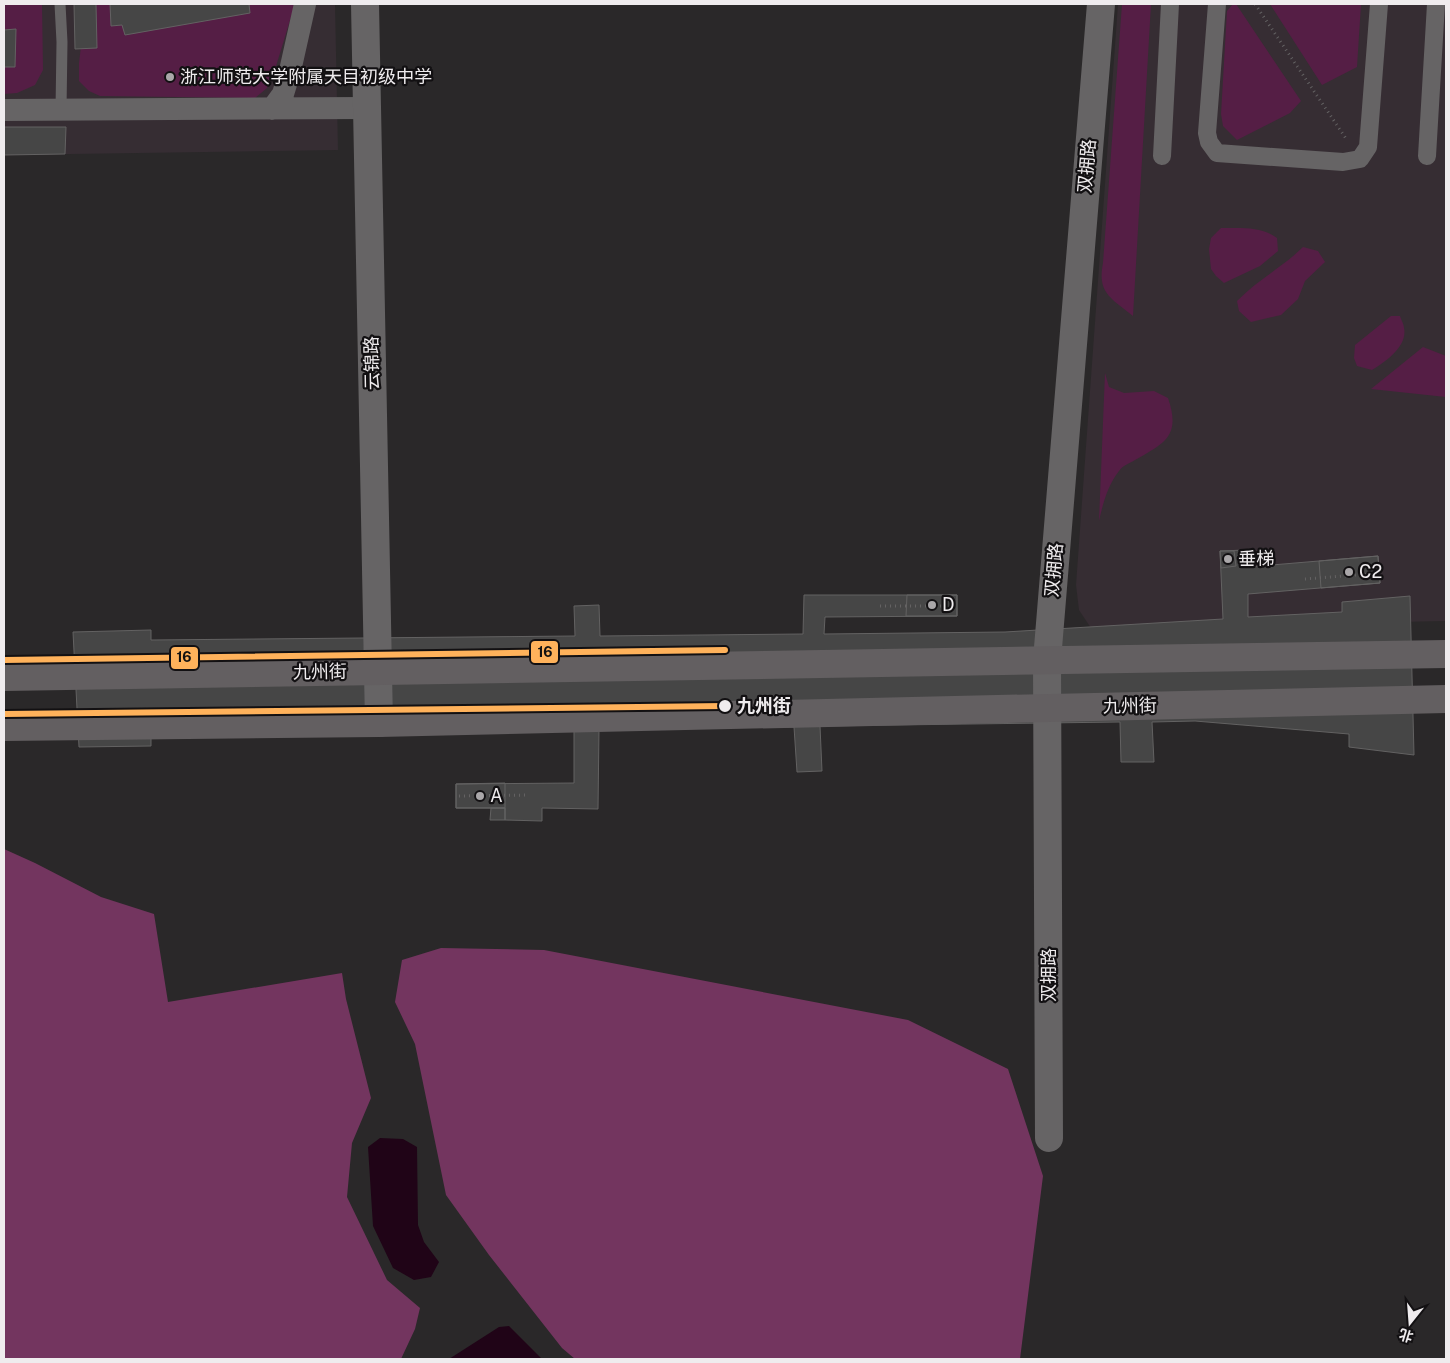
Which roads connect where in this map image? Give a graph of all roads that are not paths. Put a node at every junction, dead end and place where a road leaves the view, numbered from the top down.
1 (60, 4) edge
2 (305, 4) edge
3 (365, 4) edge
4 (1101, 4) edge
5 (1170, 4) edge
6 (1217, 4) edge
7 (1379, 4) edge
8 (1436, 4) edge
9 (290, 71) junction
10 (307, 108) junction
11 (367, 108) junction
12 (272, 109) junction
13 (4, 110) edge
14 (61, 110) junction
15 (1162, 156) dead end
16 (1427, 156) dead end
17 (1446, 654) edge
18 (1047, 660) junction
19 (378, 671) junction
20 (4, 677) edge
21 (1446, 699) edge
22 (1048, 708) junction
23 (379, 723) junction
24 (4, 727) edge
25 (1049, 1138) dead end

1 - 14 lane
2 - 9 street
3 - 11 street, 云锦路
4 - 18 street, 双拥路
5 - 15 street
6 - 7 street
8 - 16 street
9 - 10 street
9 - 12 street
10 - 11 street
10 - 12 street
11 - 19 street, 云锦路
12 - 14 street
13 - 14 street
17 - 18 main road, 九州街
18 - 19 main road, 九州街
18 - 22 street, 双拥路
19 - 20 main road, 九州街
19 - 23 street, 云锦路
21 - 22 main road, 九州街
22 - 23 main road, 九州街
22 - 25 street, 双拥路
23 - 24 main road, 九州街

